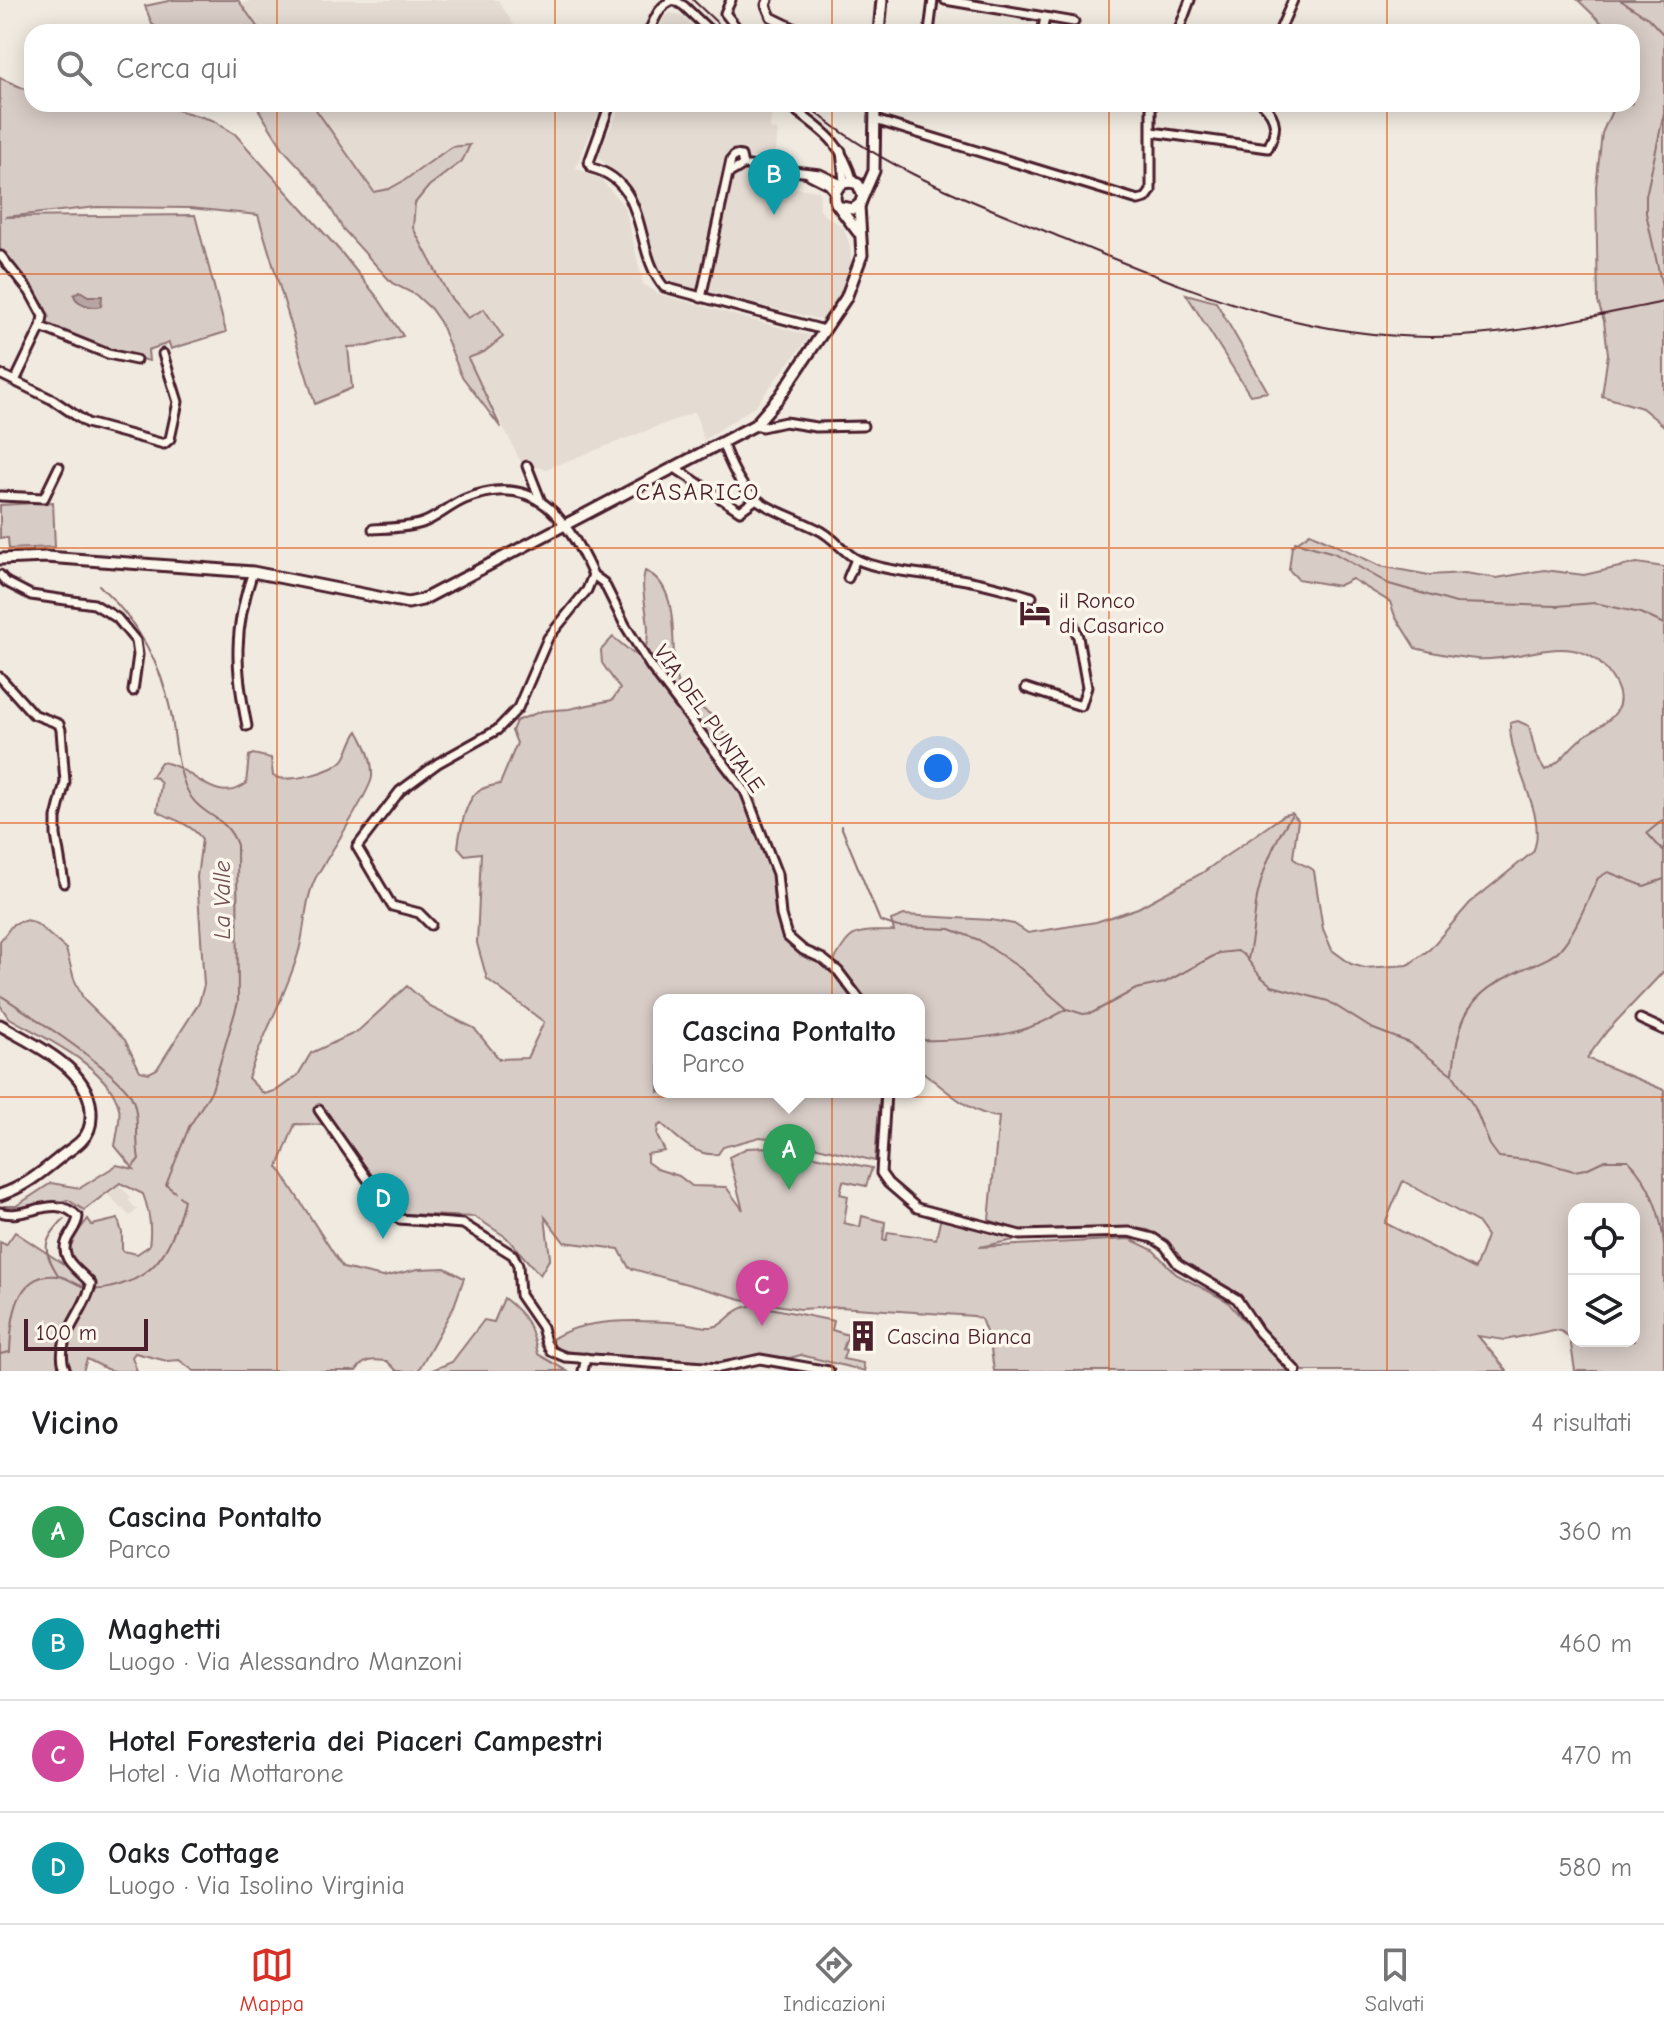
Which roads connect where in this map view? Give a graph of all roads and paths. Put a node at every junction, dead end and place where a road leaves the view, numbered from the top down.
1 (731, 0) edge
2 (768, 0) edge
3 (882, 0) edge
4 (933, 0) edge
5 (945, 0) edge
6 (1190, 0) edge
7 (1293, 0) edge
8 (1045, 18) junction
9 (1074, 22) dead end
10 (653, 24) edge
11 (703, 24) edge
12 (734, 24) edge
13 (785, 24) edge
14 (880, 24) edge
15 (930, 24) edge
16 (1044, 24) edge
17 (1181, 24) edge
18 (1282, 24) edge
19 (607, 112) edge
20 (797, 112) edge
21 (875, 112) edge
22 (1151, 112) edge
23 (1271, 112) edge
24 (875, 120) junction
25 (1152, 132) junction
26 (749, 166) dead end
27 (874, 166) junction
28 (728, 174) dead end
29 (845, 185) junction
30 (863, 196) junction
31 (859, 206) junction
32 (841, 207) junction
33 (860, 235) junction
34 (1, 256) edge
35 (701, 298) junction
36 (41, 327) junction
37 (824, 330) junction
38 (163, 354) dead end
39 (136, 360) dead end
40 (0, 374) edge
41 (15, 381) junction
42 (755, 425) junction
43 (863, 426) dead end
44 (722, 442) junction
45 (527, 466) dead end
46 (59, 467) dead end
47 (675, 468) junction
48 (0, 496) edge
49 (540, 499) junction
50 (755, 500) junction
51 (567, 524) junction
52 (373, 529) dead end
53 (0, 559) edge
54 (856, 559) junction
55 (253, 572) junction
56 (0, 575) edge
57 (593, 575) junction
58 (848, 578) dead end
59 (1032, 597) dead end
60 (1073, 623) dead end
61 (0, 677) edge
62 (1026, 688) dead end
63 (133, 691) dead end
64 (247, 726) dead end
65 (64, 883) dead end
66 (431, 925) dead end
67 (855, 994) edge
68 (1640, 1019) dead end
69 (0, 1025) edge
70 (1664, 1030) edge
71 (886, 1098) edge
72 (319, 1110) dead end
73 (0, 1195) edge
74 (0, 1212) edge
75 (586, 1358) junction
76 (66, 1371) edge
77 (583, 1371) edge
78 (829, 1371) edge
79 (1296, 1371) edge

1 - 12 street
2 - 13 street
3 - 14 street
4 - 15 street
5 - 8 street
6 - 17 street
7 - 18 street
8 - 9 street
8 - 16 street
10 - 11 street
19 - 35 street
20 - 29 street
21 - 24 street
22 - 25 street
23 - 25 street
24 - 25 street
24 - 27 street
26 - 29 street
27 - 29 street
27 - 30 street
28 - 35 street
29 - 30 street
29 - 32 street
30 - 31 street
31 - 32 street
31 - 33 street
32 - 33 street
33 - 37 street
34 - 36 street
35 - 37 street
36 - 39 street
36 - 41 street
37 - 42 street
38 - 41 street
40 - 41 street
42 - 43 street
42 - 44 street
44 - 47 street
44 - 50 street
45 - 49 street
46 - 48 street
47 - 50 street
47 - 51 street
49 - 51 street
49 - 52 street
50 - 54 street
51 - 55 street
51 - 57 street, VIA DEL PUNTALE
53 - 55 street
54 - 58 street
54 - 59 street
55 - 64 street
56 - 63 street
57 - 66 street
57 - 67 street, VIA DEL PUNTALE
60 - 62 street
61 - 65 street
68 - 70 street
69 - 73 street
71 - 79 street
72 - 75 street
74 - 76 street
75 - 77 street
75 - 78 street

